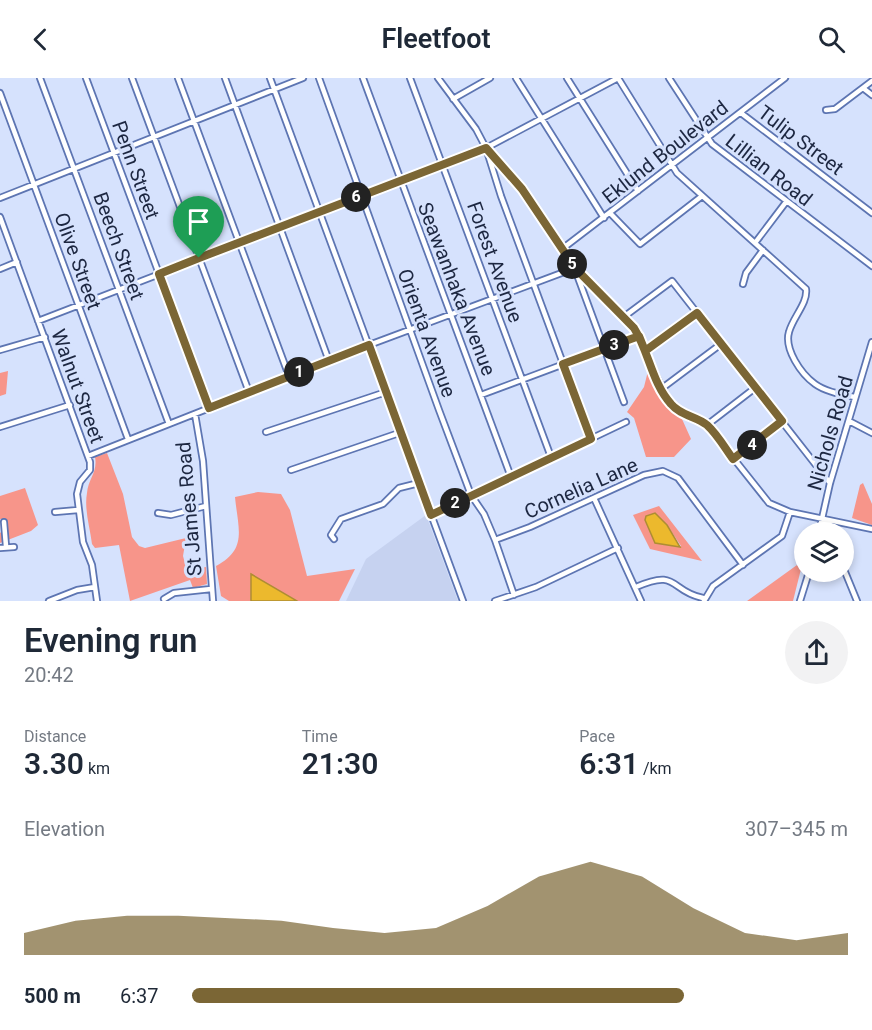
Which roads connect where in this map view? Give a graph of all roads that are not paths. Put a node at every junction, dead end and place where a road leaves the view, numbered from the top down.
1 (40, 78) edge
2 (86, 78) edge
3 (132, 78) edge
4 (178, 78) edge
5 (225, 78) edge
6 (270, 78) edge
7 (303, 78) edge
8 (319, 78) edge
9 (363, 78) edge
10 (410, 78) edge
11 (438, 78) edge
12 (490, 78) edge
13 (516, 78) edge
14 (567, 78) edge
15 (618, 78) edge
16 (669, 78) edge
17 (785, 78) edge
18 (872, 81) edge
19 (863, 88) junction
20 (274, 89) junction
21 (0, 93) edge
22 (872, 95) edge
23 (579, 98) junction
24 (453, 99) junction
25 (235, 105) junction
26 (826, 110) dead end
27 (741, 112) junction
28 (541, 118) junction
29 (194, 121) junction
30 (154, 137) junction
31 (707, 139) junction
32 (486, 148) junction
33 (113, 153) junction
34 (442, 165) junction
35 (672, 165) junction
36 (74, 169) junction
37 (401, 180) junction
38 (34, 184) junction
39 (638, 191) junction
40 (360, 195) junction
41 (702, 196) junction
42 (0, 198) edge
43 (786, 202) junction
44 (319, 210) junction
45 (610, 213) junction
46 (872, 213) edge
47 (0, 217) edge
48 (604, 218) junction
49 (279, 226) junction
50 (239, 242) junction
51 (754, 243) junction
52 (562, 249) junction
53 (763, 250) junction
54 (199, 258) junction
55 (17, 262) junction
56 (872, 266) edge
57 (575, 268) junction
58 (0, 269) edge
59 (159, 274) junction
60 (533, 283) junction
61 (743, 284) dead end
62 (119, 289) junction
63 (492, 298) junction
64 (78, 305) junction
65 (697, 313) junction
66 (451, 314) junction
67 (625, 316) junction
68 (38, 321) junction
69 (410, 330) junction
70 (639, 336) junction
71 (45, 338) junction
72 (872, 342) edge
73 (721, 344) junction
74 (369, 345) junction
75 (604, 349) junction
76 (0, 350) edge
77 (645, 351) junction
78 (329, 361) junction
79 (563, 364) junction
80 (289, 376) junction
81 (523, 380) junction
82 (755, 388) junction
83 (661, 390) junction
84 (249, 392) junction
85 (386, 392) junction
86 (481, 395) junction
87 (855, 397) junction
88 (624, 402) dead end
89 (70, 405) junction
90 (209, 408) junction
91 (195, 414) junction
92 (782, 421) junction
93 (849, 421) junction
94 (626, 422) dead end
95 (169, 424) junction
96 (707, 425) junction
97 (0, 427) edge
98 (266, 432) dead end
99 (402, 432) junction
100 (872, 433) edge
101 (128, 439) junction
102 (591, 439) junction
103 (88, 456) junction
104 (551, 457) junction
105 (733, 459) junction
106 (291, 470) dead end
107 (511, 477) junction
108 (419, 483) junction
109 (830, 483) junction
110 (471, 495) junction
111 (594, 498) junction
112 (206, 506) junction
113 (78, 510) junction
114 (55, 512) dead end
115 (790, 512) junction
116 (158, 513) dead end
117 (431, 515) junction
118 (823, 518) junction
119 (4, 522) dead end
120 (822, 522) edge
121 (825, 522) edge
122 (872, 529) edge
123 (334, 539) dead end
124 (495, 540) junction
125 (6, 546) junction
126 (14, 547) dead end
127 (0, 548) edge
128 (618, 548) junction
129 (743, 565) junction
130 (805, 582) edge
131 (849, 582) edge
132 (95, 587) junction
133 (636, 588) junction
134 (211, 589) junction
135 (513, 595) junction
136 (164, 599) dead end
137 (704, 600) edge
138 (49, 601) edge
139 (97, 601) edge
140 (213, 601) edge
141 (463, 601) edge
142 (495, 601) edge
143 (641, 601) edge
144 (800, 601) edge
145 (857, 601) edge

1 - 36 street, Beech Street
2 - 33 street, Penn Street
3 - 30 street
4 - 29 street
5 - 25 street
6 - 20 street
7 - 20 street
8 - 40 street, Orienta Avenue
9 - 37 street, Seawanhaka Avenue
10 - 34 street, Forest Avenue
11 - 24 street
12 - 24 street
13 - 28 street
14 - 23 street
15 - 23 street
15 - 35 street
16 - 31 street, Lillian Road
17 - 27 street, Eklund Boulevard
18 - 19 street
19 - 22 street
19 - 26 street
20 - 25 street
20 - 44 street
21 - 38 street, Olive Street
23 - 28 street
23 - 39 street
24 - 32 street
25 - 29 street
25 - 49 street
27 - 31 street, Eklund Boulevard
27 - 46 street, Tulip Street
28 - 32 street
28 - 48 street
29 - 30 street
29 - 50 street
30 - 33 street
30 - 54 street
31 - 35 street, Eklund Boulevard
31 - 43 street, Lillian Road
32 - 34 street
32 - 52 street
32 - 60 street
33 - 36 street
33 - 59 street, Penn Street
34 - 37 street
34 - 63 street, Forest Avenue
35 - 39 street, Eklund Boulevard
35 - 41 street
36 - 38 street
36 - 62 street, Beech Street
37 - 40 street
37 - 66 street, Seawanhaka Avenue
38 - 42 street
38 - 64 street, Olive Street
39 - 45 street, Eklund Boulevard
40 - 44 street
40 - 69 street, Orienta Avenue
41 - 45 street
41 - 51 street
43 - 51 street
43 - 56 street, Lillian Road
44 - 49 street
44 - 74 street
45 - 48 street, Eklund Boulevard
47 - 55 street, Walnut Street
48 - 52 street, Eklund Boulevard
49 - 50 street
49 - 78 street
50 - 54 street
50 - 80 street
51 - 53 street
52 - 57 street
53 - 61 street
53 - 87 street
54 - 59 street
54 - 84 street
55 - 58 street
55 - 68 street, Walnut Street
57 - 60 street
57 - 67 street
57 - 75 street
59 - 62 street
59 - 90 street, Penn Street
60 - 63 street
60 - 79 street
62 - 64 street
62 - 95 street, Beech Street
63 - 66 street
63 - 81 street, Forest Avenue
64 - 68 street
64 - 101 street, Olive Street
65 - 67 street
65 - 73 street
65 - 77 street
66 - 69 street
66 - 86 street, Seawanhaka Avenue
67 - 70 street
68 - 71 street, Walnut Street
69 - 74 street
69 - 110 street, Orienta Avenue
70 - 75 street
70 - 77 street
71 - 76 street
71 - 89 street, Walnut Street
72 - 87 street, Nichols Road
73 - 82 street
73 - 83 street
74 - 78 street
74 - 85 street
75 - 79 street
75 - 88 street
77 - 83 street
78 - 80 street
79 - 81 street
79 - 102 street
80 - 84 street
81 - 86 street
81 - 104 street, Forest Avenue
82 - 92 street
82 - 96 street
83 - 96 street
84 - 90 street
85 - 98 street
85 - 99 street
86 - 107 street, Seawanhaka Avenue
87 - 93 street, Nichols Road
89 - 97 street
89 - 103 street, Walnut Street
90 - 91 street
91 - 95 street
91 - 112 street, St James Road
92 - 105 street
92 - 109 street
93 - 100 street
93 - 109 street, Nichols Road
94 - 102 street
95 - 101 street
96 - 105 street
99 - 106 street
99 - 108 street
101 - 103 street
102 - 104 street
103 - 113 street, Walnut Street
104 - 107 street
105 - 115 street
107 - 110 street
108 - 117 street
108 - 123 street
109 - 118 street, Nichols Road
110 - 117 street
110 - 124 street, Orienta Avenue
111 - 124 street, Cornelia Lane
111 - 128 street
111 - 129 street, Cornelia Lane
112 - 116 street
112 - 134 street, St James Road
113 - 114 street
113 - 132 street, Walnut Street
115 - 118 street
115 - 129 street
117 - 141 street
118 - 120 street, Nichols Road
118 - 121 street
118 - 122 street
119 - 125 street
124 - 135 street, Orienta Avenue
125 - 126 street
125 - 127 street
128 - 133 street
128 - 135 street
129 - 137 street
130 - 144 street
131 - 145 street
132 - 138 street
132 - 139 street, Walnut Street
133 - 137 street
133 - 143 street
134 - 136 street
134 - 140 street, St James Road
135 - 142 street

